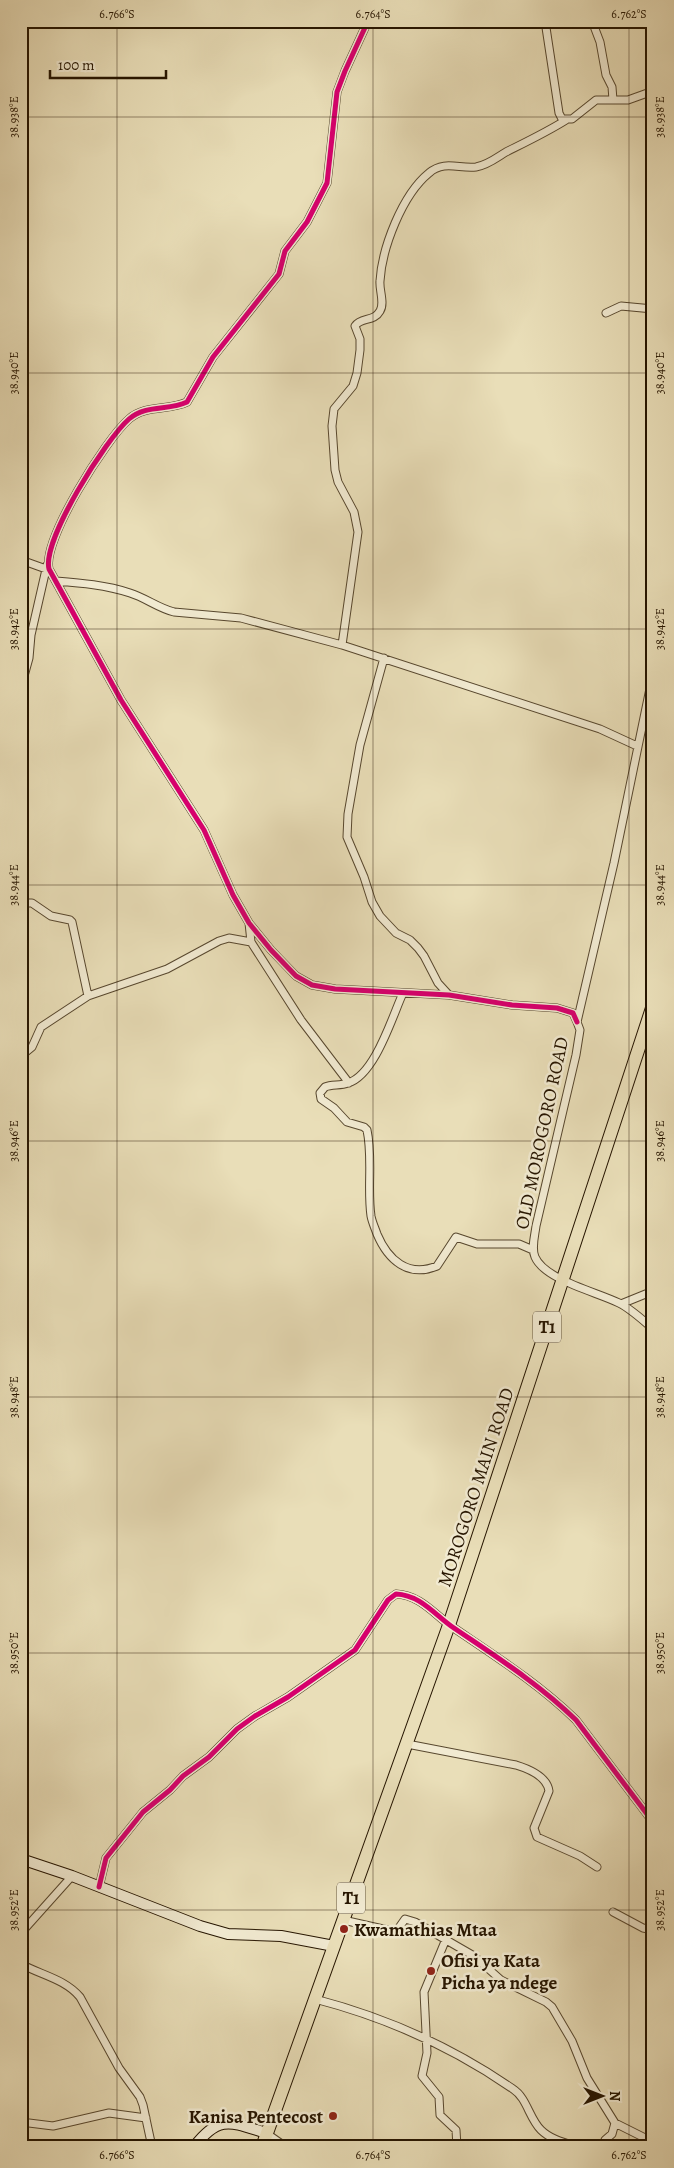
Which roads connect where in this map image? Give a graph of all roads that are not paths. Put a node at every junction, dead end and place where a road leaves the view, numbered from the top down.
1 (368, 21) edge
2 (545, 21) edge
3 (592, 21) edge
4 (653, 91) edge
5 (614, 100) junction
6 (566, 120) junction
7 (653, 309) edge
8 (606, 313) dead end
9 (21, 560) edge
10 (47, 566) junction
11 (56, 581) junction
12 (342, 645) junction
13 (384, 658) junction
14 (653, 674) edge
15 (21, 686) edge
16 (637, 746) junction
17 (21, 903) edge
18 (249, 923) junction
19 (252, 942) junction
20 (403, 993) junction
21 (449, 995) junction
22 (88, 996) junction
23 (653, 1005) edge
24 (578, 1022) junction
25 (21, 1056) edge
26 (349, 1083) junction
27 (533, 1250) junction
28 (562, 1279) junction
29 (653, 1291) edge
30 (620, 1304) junction
31 (653, 1330) edge
32 (449, 1625) junction
33 (407, 1744) junction
34 (653, 1822) edge
35 (21, 1860) edge
36 (597, 1867) dead end
37 (72, 1876) junction
38 (99, 1887) junction
39 (613, 1912) dead end
40 (343, 1920) junction
41 (653, 1925) edge
42 (21, 1933) edge
43 (446, 1939) junction
44 (334, 1946) junction
45 (21, 1964) edge
46 (315, 1999) junction
47 (426, 2038) junction
48 (146, 2118) junction
49 (21, 2122) edge
50 (615, 2123) junction
51 (266, 2133) junction
52 (653, 2142) edge
53 (152, 2147) edge
54 (194, 2147) edge
55 (262, 2147) edge
56 (286, 2147) edge
57 (457, 2147) edge
58 (579, 2147) edge
59 (604, 2147) edge

1 - 10 street
2 - 6 street
3 - 5 street
4 - 5 street
5 - 6 street
6 - 12 street
7 - 8 street
9 - 10 street
10 - 11 street
10 - 15 street
11 - 12 street
11 - 18 street
12 - 13 street
13 - 16 street
13 - 21 street
14 - 16 street, OLD MOROGORO ROAD
16 - 24 street, OLD MOROGORO ROAD
17 - 22 street
18 - 19 street
18 - 20 street
19 - 22 street
19 - 26 street
20 - 21 street
20 - 26 street
21 - 24 street
22 - 25 street
23 - 28 highway, MOROGORO MAIN ROAD / T1
24 - 27 street, OLD MOROGORO ROAD
26 - 27 street
27 - 28 street, OLD MOROGORO ROAD
28 - 30 street, OLD MOROGORO ROAD
28 - 32 highway, MOROGORO MAIN ROAD / T1
29 - 30 street
30 - 31 street, OLD MOROGORO ROAD
32 - 33 highway, MOROGORO MAIN ROAD / T1
32 - 34 street
32 - 38 street
33 - 36 street
33 - 40 highway, MOROGORO MAIN ROAD / T1
35 - 37 street
37 - 38 street
37 - 42 street
38 - 44 street
39 - 41 street
40 - 43 street
40 - 44 highway, MOROGORO MAIN ROAD / T1
43 - 47 street
43 - 50 street
44 - 46 highway, MOROGORO MAIN ROAD / T1
45 - 48 street
46 - 47 street
46 - 51 highway, MOROGORO MAIN ROAD / T1
47 - 57 street
47 - 58 street
48 - 49 street
48 - 53 street
50 - 52 street
50 - 59 street
51 - 54 street
51 - 55 highway, MOROGORO MAIN ROAD / T1
51 - 56 street

